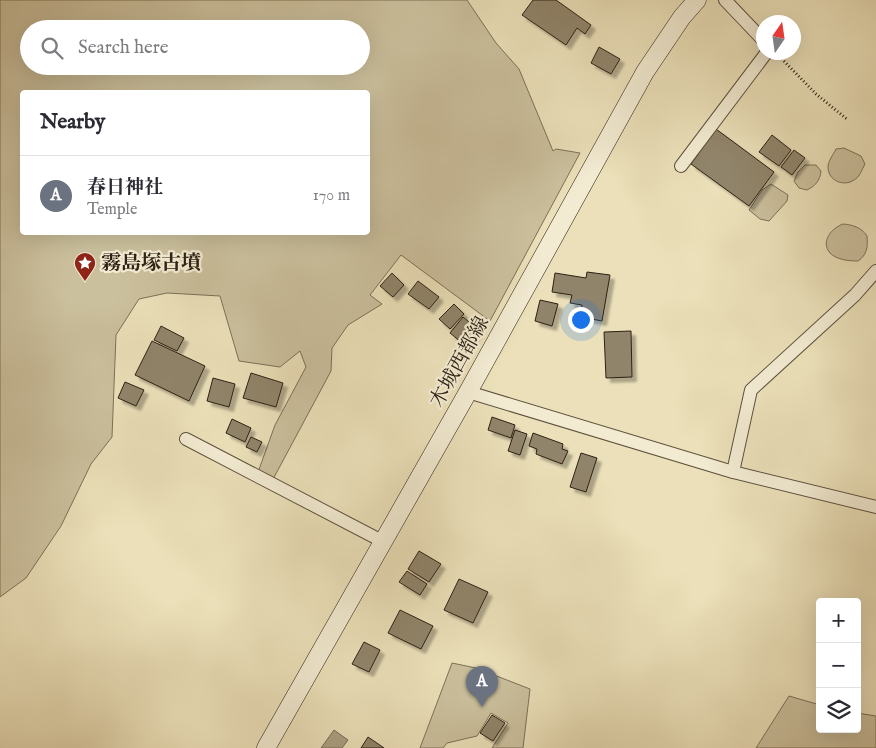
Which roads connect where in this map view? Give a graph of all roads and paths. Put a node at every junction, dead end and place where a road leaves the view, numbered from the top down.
1 (697, 0) edge
2 (724, 0) edge
3 (756, 33) edge
4 (761, 60) edge
5 (783, 60) edge
6 (848, 120) dead end
7 (681, 166) dead end
8 (876, 271) edge
9 (468, 392) junction
10 (186, 439) dead end
11 (733, 472) junction
12 (876, 507) edge
13 (382, 541) junction
14 (266, 748) edge

1 - 9 main road, 木城西都線
2 - 3 street
4 - 7 street
5 - 6 path
8 - 11 street
9 - 11 street
9 - 13 main road, 木城西都線
10 - 13 street
11 - 12 street
13 - 14 main road, 木城西都線

